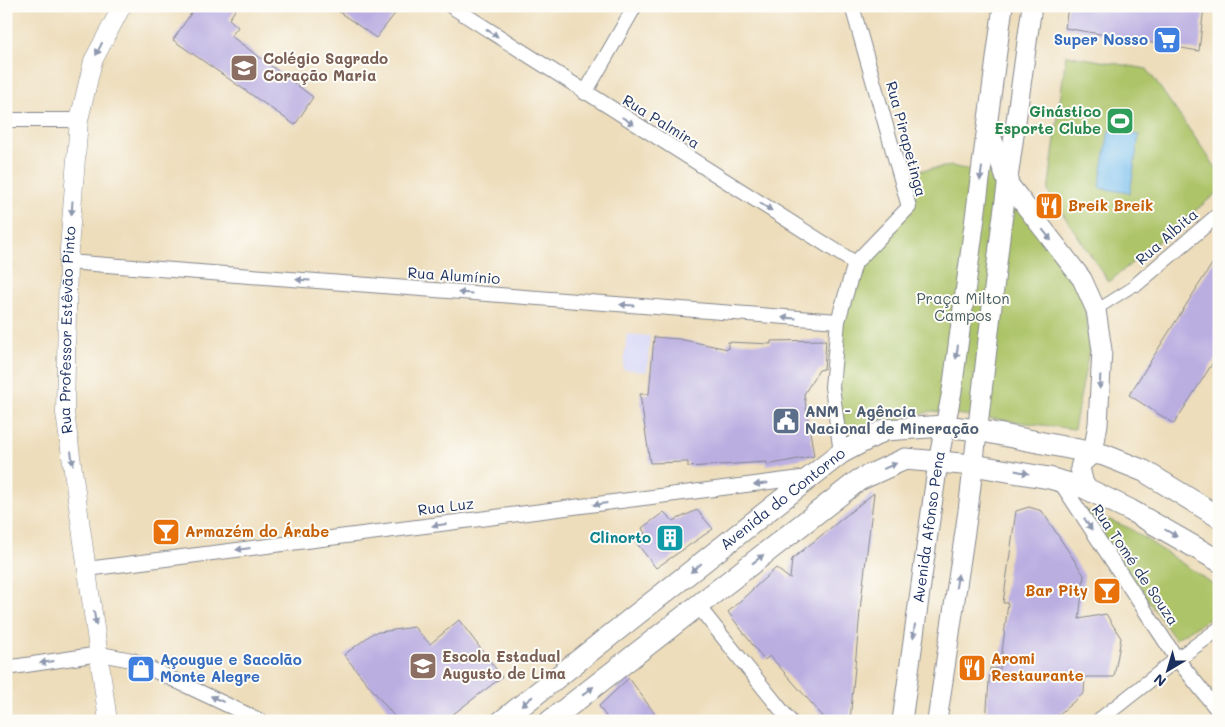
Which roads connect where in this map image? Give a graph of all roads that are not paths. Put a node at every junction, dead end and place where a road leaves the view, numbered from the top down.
1 (122, 6) edge
2 (451, 6) edge
3 (635, 6) edge
4 (852, 6) edge
5 (1003, 6) edge
6 (1032, 6) edge
7 (585, 93) junction
8 (6, 120) edge
9 (79, 120) junction
10 (988, 125) junction
11 (1008, 182) junction
12 (1219, 214) edge
13 (68, 262) junction
14 (855, 263) junction
15 (1137, 284) joint
16 (1096, 310) junction
17 (838, 321) junction
18 (944, 426) junction
19 (977, 430) junction
20 (841, 453) junction
21 (1093, 453) junction
22 (938, 462) junction
23 (974, 465) junction
24 (810, 477) junction
25 (1061, 483) junction
26 (1085, 488) junction
27 (1219, 517) edge
28 (1219, 561) edge
29 (87, 569) junction
30 (698, 606) junction
31 (1219, 630) edge
32 (100, 654) junction
33 (1177, 659) junction
34 (6, 668) edge
35 (1219, 712) edge
36 (108, 721) edge
37 (261, 721) edge
38 (502, 721) edge
39 (550, 721) edge
40 (790, 721) edge
41 (902, 721) edge
42 (937, 721) edge
43 (1098, 721) edge

1 -> 9 street, Rua Professor Estêvão Pinto
2 -> 7 street, Rua Palmira
3 - 7 street
4 - 14 street, Rua Pirapetinga
5 - 10 main road, Avenida Afonso Pena
6 - 11 main road
7 -> 14 street, Rua Palmira
8 - 9 street
9 -> 13 street, Rua Professor Estêvão Pinto
10 - 11 main road
10 -> 18 main road, Avenida Afonso Pena
11 -> 16 main road
11 - 19 main road
12 - 15 street, Rua Albita
17 -> 13 street, Rua Alumínio
13 -> 29 street, Rua Professor Estêvão Pinto
14 - 17 street
15 - 16 street
16 -> 21 main road
17 - 20 street
18 - 19 main road, Avenida do Contorno
18 - 20 main road, Avenida do Contorno
18 - 22 main road, Avenida Afonso Pena
19 - 21 main road, Avenida do Contorno
19 - 23 main road
20 - 24 main road, Avenida do Contorno
21 - 26 main road
21 - 27 main road, Avenida do Contorno
22 - 23 main road, Avenida do Contorno
30 -> 22 main road, Avenida do Contorno
22 -> 41 main road, Avenida Afonso Pena
23 -> 25 main road, Avenida do Contorno
42 -> 23 main road
24 -> 29 street, Rua Luz
24 -> 38 main road, Avenida do Contorno
25 - 26 main road, Avenida do Contorno
25 -> 33 street, Rua Tomé de Souza
26 -> 28 main road, Avenida do Contorno
29 -> 32 street, Rua Professor Estêvão Pinto
39 -> 30 main road, Avenida do Contorno
30 - 40 street
31 - 33 street
32 -> 34 street
32 - 36 street, Rua Professor Estêvão Pinto
37 -> 32 street
33 - 35 street, Rua Tomé de Souza
33 - 43 street

